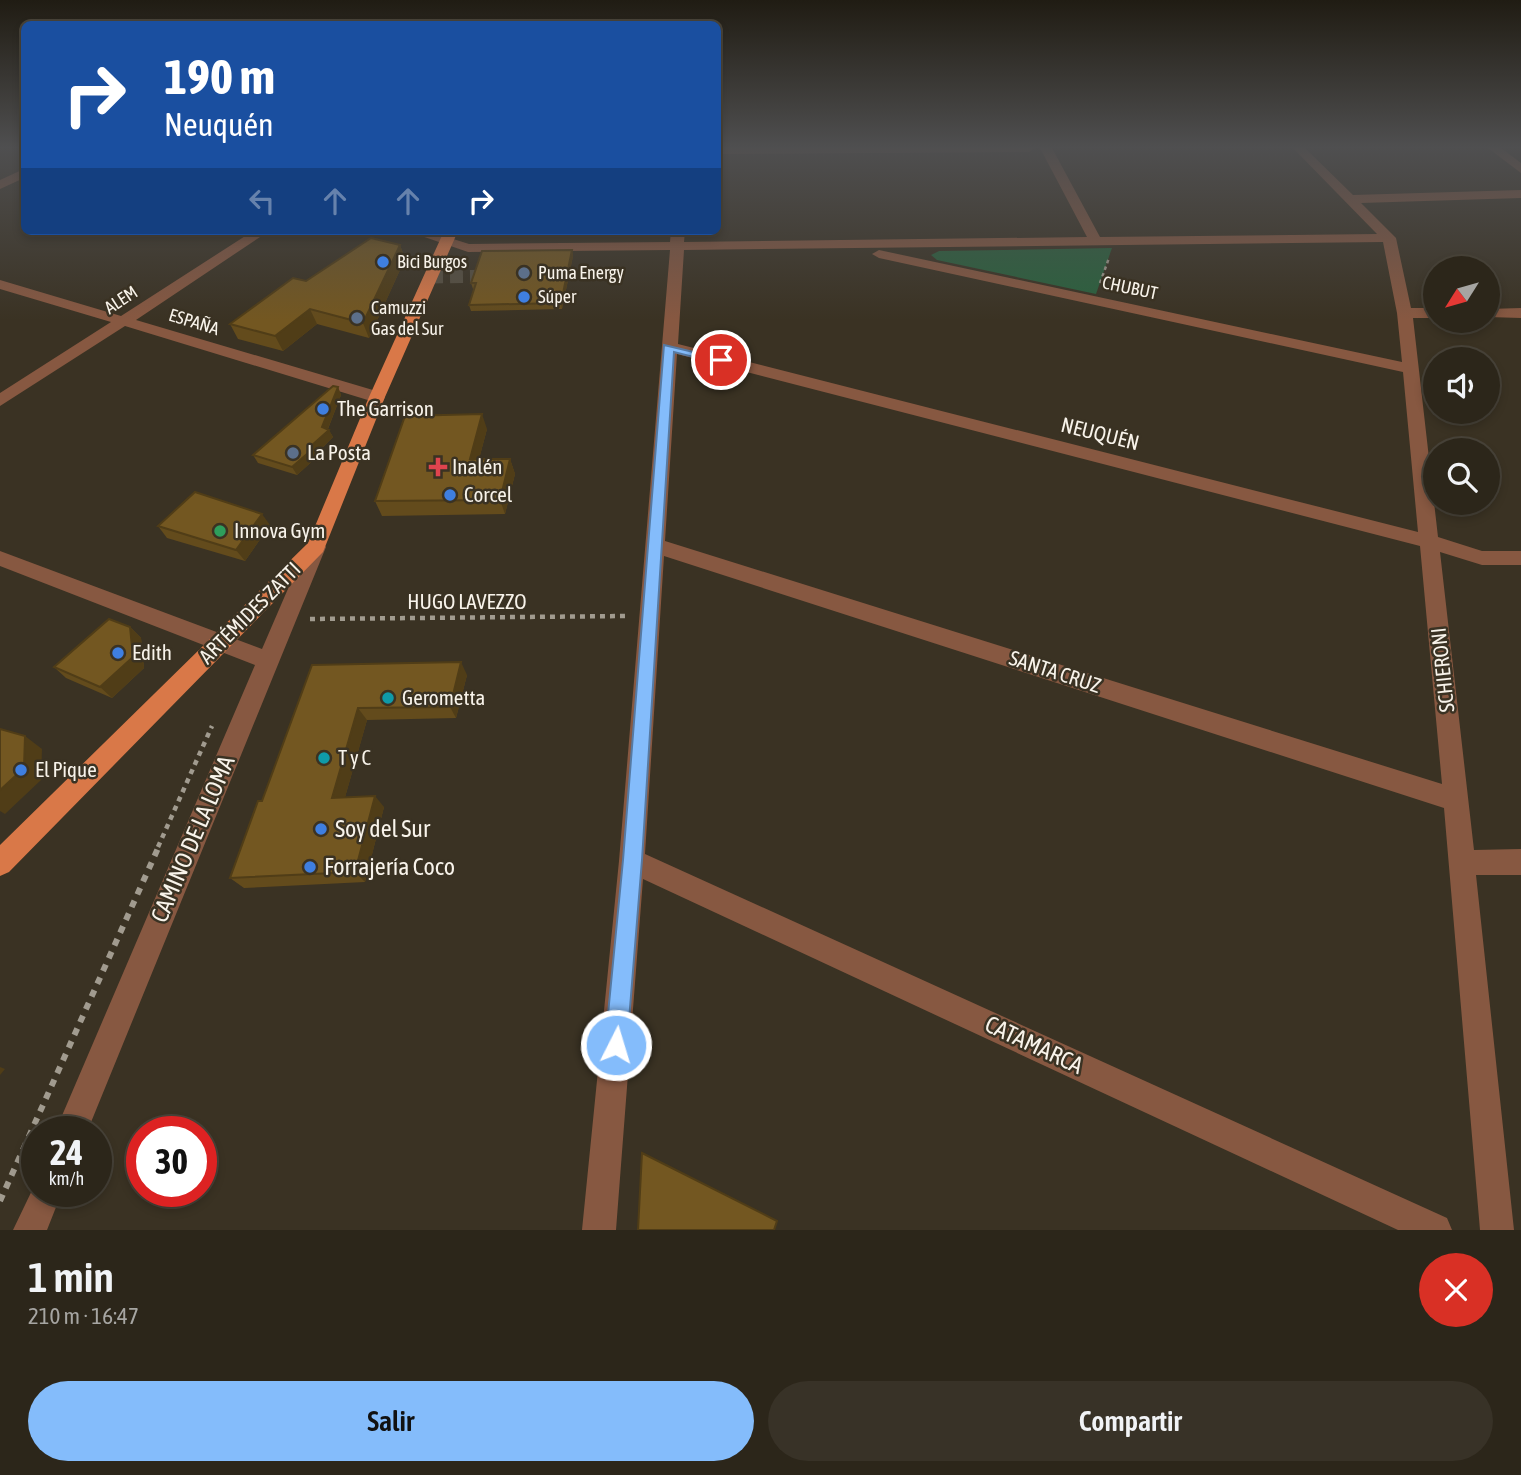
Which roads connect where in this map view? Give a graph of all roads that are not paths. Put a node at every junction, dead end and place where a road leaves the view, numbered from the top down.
1 (1077, 205) edge
2 (1356, 205) edge
3 (256, 235) edge
4 (449, 235) edge
5 (677, 238) edge
6 (1390, 238) junction
7 (1096, 242) junction
8 (840, 246) junction
9 (0, 284) edge
10 (1405, 313) junction
11 (1423, 313) edge
12 (1500, 313) edge
13 (1521, 313) edge
14 (124, 321) junction
15 (669, 347) junction
16 (1411, 369) junction
17 (377, 397) junction
18 (0, 401) edge
19 (1430, 542) junction
20 (654, 545) junction
21 (316, 547) junction
22 (0, 558) edge
23 (1521, 558) edge
24 (220, 643) junction
25 (268, 661) junction
26 (1455, 800) junction
27 (632, 860) junction
28 (1521, 862) edge
29 (0, 863) edge
30 (1462, 863) junction
31 (78, 1116) edge
32 (40, 1207) edge
33 (30, 1230) edge
34 (599, 1230) edge
35 (1435, 1230) edge
36 (1497, 1230) edge

1 - 7 street
2 - 6 street
3 - 14 street, ALEM
4 - 5 street
4 - 17 main road, ARTÉMIDES ZATTI
5 - 8 street
5 - 15 street
6 - 7 street
6 - 10 street, SCHIERONI
7 - 8 street
8 - 16 street, CHUBUT
9 - 14 street, ESPAÑA
10 - 11 street
10 - 16 street, SCHIERONI
12 - 13 street
14 - 17 street, ESPAÑA
14 - 18 street, ALEM
15 - 19 street, NEUQUÉN
15 - 20 street
16 - 19 street, SCHIERONI
17 - 21 main road, ARTÉMIDES ZATTI
19 - 23 street, NEUQUÉN
19 - 26 street, SCHIERONI
20 - 26 street, SANTA CRUZ
20 - 27 street
21 - 24 main road, ARTÉMIDES ZATTI
21 - 25 street, CAMINO DE LA LOMA
22 - 24 street
24 - 25 street
24 - 29 main road, ARTÉMIDES ZATTI
25 - 31 street, CAMINO DE LA LOMA
26 - 30 street, SCHIERONI
27 - 34 street
27 - 35 street, CATAMARCA
28 - 30 street
30 - 36 street, SCHIERONI
32 - 33 street

